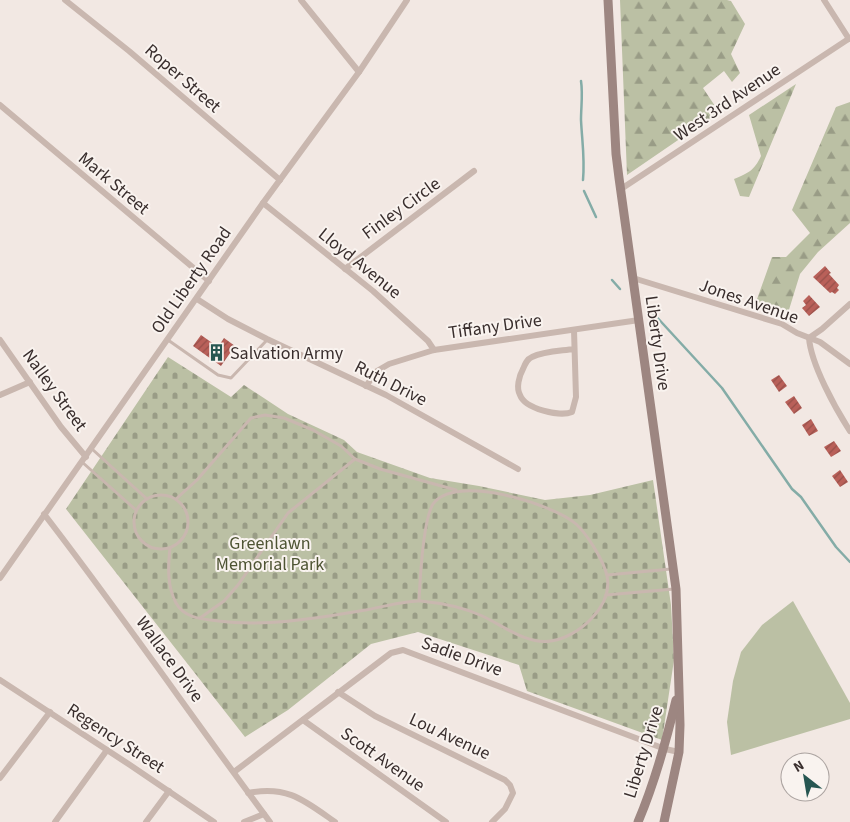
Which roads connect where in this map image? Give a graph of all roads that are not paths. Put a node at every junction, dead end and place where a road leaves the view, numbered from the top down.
1 (65, 0) edge
2 (301, 0) edge
3 (407, 0) edge
4 (608, 0) edge
5 (824, 0) edge
6 (850, 38) edge
7 (359, 72) junction
8 (0, 105) edge
9 (474, 171) dead end
10 (280, 180) junction
11 (621, 189) junction
12 (263, 203) junction
13 (345, 268) junction
14 (633, 278) junction
15 (209, 282) junction
16 (197, 299) junction
17 (850, 304) edge
18 (639, 320) junction
19 (574, 330) junction
20 (808, 338) junction
21 (0, 340) edge
22 (168, 340) junction
23 (265, 342) junction
24 (574, 349) junction
25 (434, 350) junction
26 (850, 364) edge
27 (30, 382) junction
28 (366, 386) junction
29 (0, 396) edge
30 (850, 431) edge
31 (92, 449) junction
32 (84, 459) junction
33 (355, 459) junction
34 (518, 469) dead end
35 (457, 490) junction
36 (147, 499) junction
37 (176, 499) junction
38 (136, 510) junction
39 (44, 514) junction
40 (170, 548) junction
41 (674, 569) junction
42 (607, 575) junction
43 (0, 578) edge
44 (676, 589) junction
45 (605, 596) junction
46 (419, 601) junction
47 (200, 618) junction
48 (0, 680) edge
49 (678, 690) junction
50 (338, 692) junction
51 (50, 712) junction
52 (303, 720) junction
53 (665, 749) junction
54 (106, 750) junction
55 (679, 752) junction
56 (234, 772) junction
57 (0, 778) edge
58 (169, 791) junction
59 (248, 793) junction
60 (264, 814) junction
61 (55, 822) edge
62 (146, 822) edge
63 (214, 822) edge
64 (244, 822) edge
65 (270, 822) edge
66 (336, 822) edge
67 (446, 822) edge
68 (492, 822) edge
69 (638, 822) edge
70 (664, 822) edge

1 - 10 street, Roper Street
2 - 7 street
3 - 7 street, Old Liberty Road
4 - 11 main road, Liberty Drive
5 - 6 street
6 - 11 street, West 3rd Avenue
7 - 10 street, Old Liberty Road
8 - 15 street, Mark Street
9 - 13 street, Finley Circle
10 - 12 street, Old Liberty Road
11 - 14 main road, Liberty Drive
12 - 13 street, Lloyd Avenue
12 - 15 street, Old Liberty Road
13 - 25 street, Lloyd Avenue
14 - 18 main road, Liberty Drive
14 - 20 street, Jones Avenue
15 - 16 street, Old Liberty Road
16 - 22 street, Old Liberty Road
16 - 23 street, Ruth Drive
17 - 20 street
18 - 19 street, Tiffany Drive
18 - 41 main road, Liberty Drive
19 - 24 street
19 - 25 street, Tiffany Drive
20 - 26 street, Jones Avenue
20 - 30 street
21 - 27 street, Nalley Street
22 - 23 lane
22 - 31 street, Old Liberty Road
23 - 28 street, Ruth Drive
24 - 24 street
25 - 28 street, Tiffany Drive
27 - 29 street
27 - 32 street, Nalley Street
28 - 34 street, Ruth Drive
31 - 32 street, Old Liberty Road
31 - 36 lane
32 - 38 lane
32 - 39 street, Old Liberty Road
33 - 35 lane
33 - 37 lane
33 - 47 lane
35 - 42 lane
35 - 46 lane
36 - 37 lane
36 - 38 lane
37 - 40 lane
38 - 40 lane
39 - 43 street, Old Liberty Road
39 - 56 street, Wallace Drive
40 - 47 lane
41 - 42 lane
41 - 44 main road, Liberty Drive
42 - 45 lane
44 - 45 lane
44 - 49 main road, Liberty Drive
45 - 46 lane
46 - 47 lane
48 - 51 street, Regency Street
49 - 53 main road, Liberty Drive
49 - 55 main road, Liberty Drive
50 - 52 street, Sadie Drive
50 - 53 street, Sadie Drive
50 - 68 street, Lou Avenue
51 - 54 street, Regency Street
51 - 57 street
52 - 56 street, Sadie Drive
52 - 67 street, Scott Avenue
53 - 55 street, Sadie Drive
53 - 69 main road, Liberty Drive
54 - 58 street, Regency Street
54 - 61 street
55 - 70 main road, Liberty Drive
56 - 59 street, Wallace Drive
58 - 62 street
58 - 63 street, Regency Street
59 - 60 street, Wallace Drive
59 - 66 street
60 - 64 street
60 - 65 street, Wallace Drive

